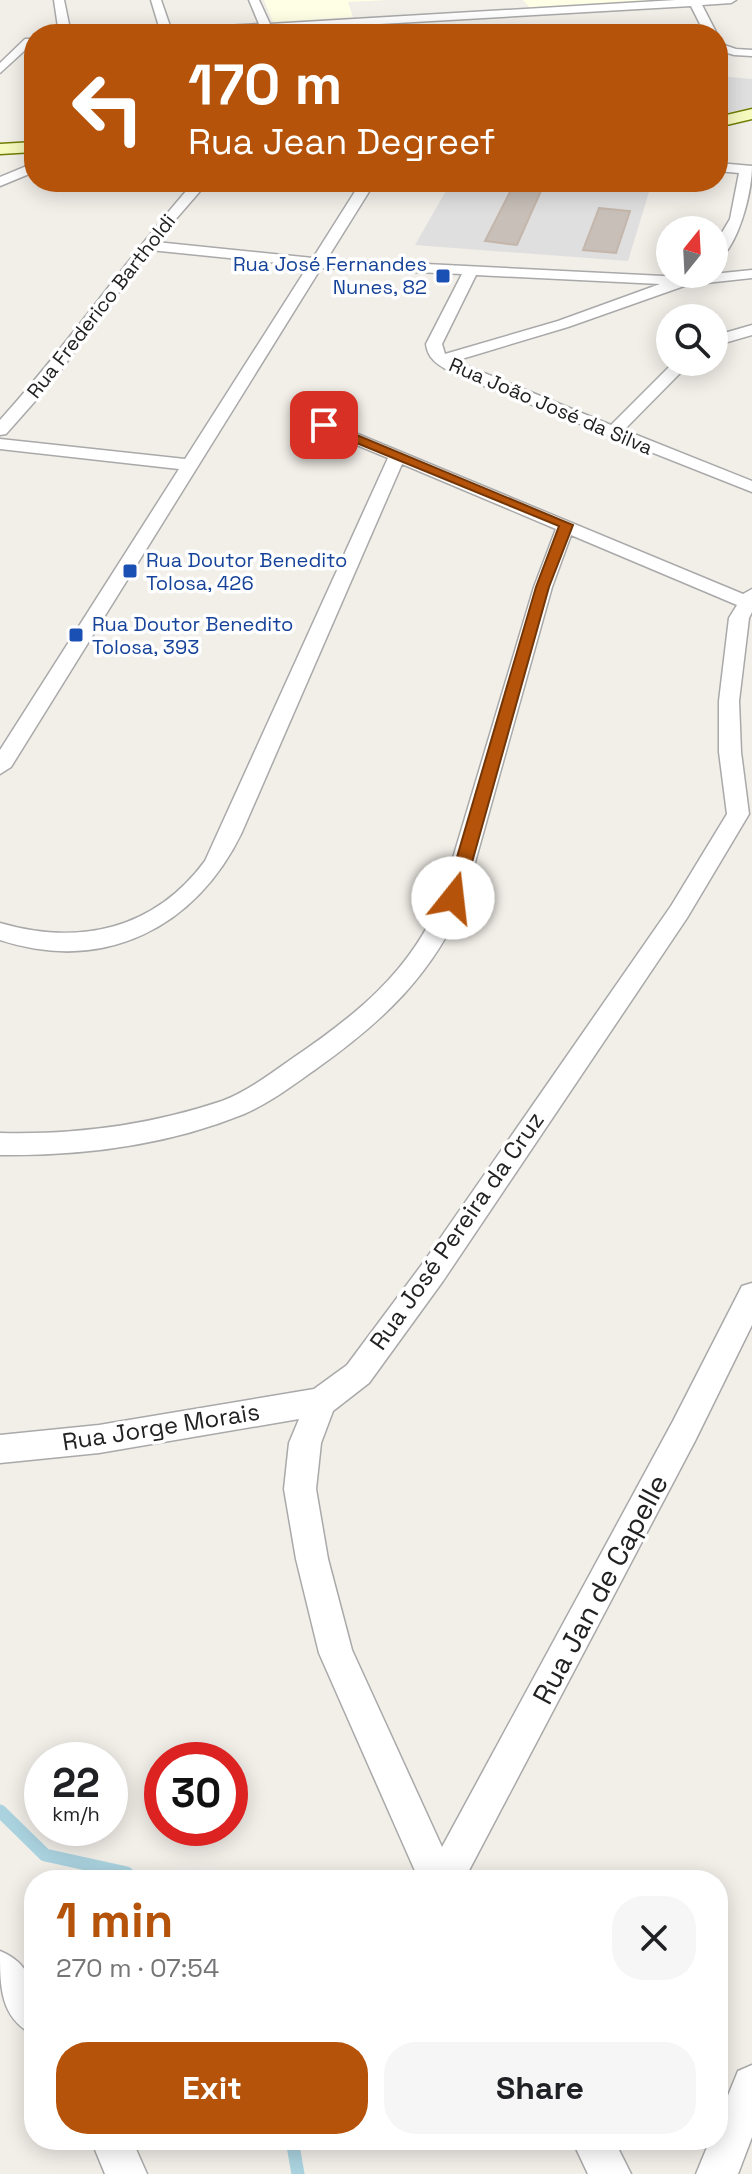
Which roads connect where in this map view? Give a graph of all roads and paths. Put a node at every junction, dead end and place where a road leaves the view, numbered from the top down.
1 (59, 0) edge
2 (156, 0) edge
3 (254, 0) edge
4 (731, 0) edge
5 (695, 2) edge
6 (571, 9) junction
7 (576, 22) dead end
8 (328, 23) joint
9 (63, 24) edge
10 (164, 24) edge
11 (265, 24) edge
12 (312, 24) edge
13 (706, 24) edge
14 (24, 41) edge
15 (15, 42) dead end
16 (24, 48) edge
17 (728, 50) edge
18 (752, 53) edge
19 (0, 70) edge
20 (752, 114) edge
21 (728, 120) edge
22 (24, 148) edge
23 (0, 149) edge
24 (728, 168) edge
25 (749, 169) edge
26 (24, 171) edge
27 (0, 182) edge
28 (192, 192) edge
29 (362, 192) edge
30 (728, 234) edge
31 (146, 245) junction
32 (316, 263) junction
33 (470, 273) junction
34 (728, 274) edge
35 (752, 274) edge
36 (656, 280) edge
37 (663, 288) edge
38 (752, 330) edge
39 (728, 337) edge
40 (442, 360) junction
41 (669, 376) edge
42 (324, 425) dead end
43 (0, 430) edge
44 (612, 433) junction
45 (0, 444) edge
46 (398, 455) junction
47 (189, 465) junction
48 (750, 483) edge
49 (566, 525) junction
50 (749, 598) edge
51 (0, 767) edge
52 (0, 931) edge
53 (0, 1144) edge
54 (752, 1295) edge
55 (321, 1402) junction
56 (0, 1449) edge
57 (434, 1870) edge
58 (449, 1870) edge
59 (0, 1970) edge
60 (24, 2002) edge
61 (752, 2085) edge
62 (728, 2146) edge
63 (115, 2150) edge
64 (597, 2150) edge
65 (726, 2150) edge
66 (126, 2174) edge
67 (610, 2174) edge
68 (717, 2174) edge

1 - 9 street
2 - 10 street
3 - 11 street
4 - 5 street
5 - 6 street
5 - 13 street
6 - 7 street
6 - 8 street
8 - 12 street
14 - 15 street
16 - 19 street
17 - 18 street
20 - 21 main road
22 - 23 main road
24 - 25 street
25 - 30 street
26 - 27 street
28 - 31 street, Rua Frederico Bartholdi
29 - 32 street
31 - 32 street
31 - 43 street, Rua Frederico Bartholdi
32 - 33 street
32 - 47 street
33 - 36 street
33 - 40 street, Rua João José da Silva
34 - 35 street
37 - 40 street
38 - 39 street
40 - 44 street, Rua João José da Silva
41 - 44 street
42 - 46 street
44 - 48 street, Rua João José da Silva
45 - 47 street
46 - 49 street
46 - 52 street
47 - 51 street
49 - 50 street
49 - 53 street
50 - 55 street, Rua José Pereira da Cruz
54 - 58 street, Rua Jan de Capelle
55 - 56 street, Rua Jorge Morais
55 - 57 street
59 - 60 street
61 - 62 street
63 - 66 street
64 - 67 street
65 - 68 street

